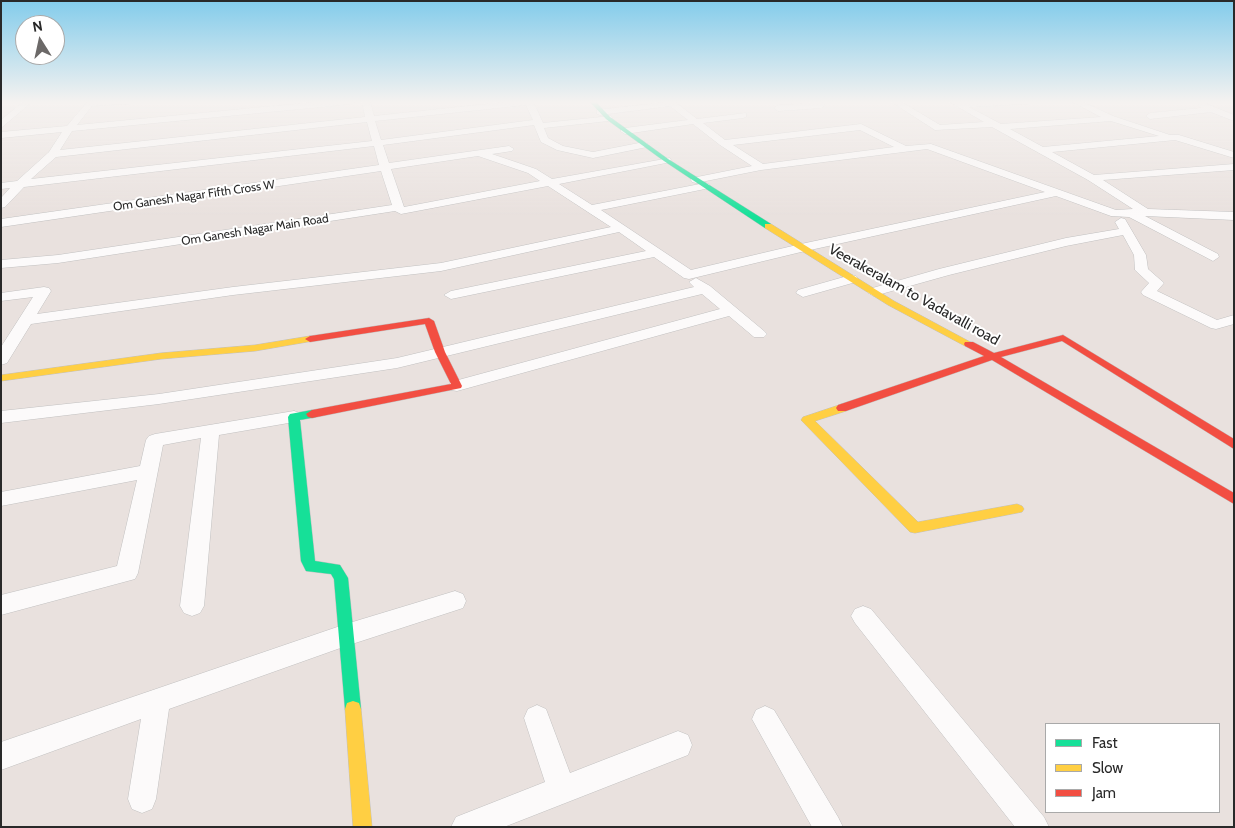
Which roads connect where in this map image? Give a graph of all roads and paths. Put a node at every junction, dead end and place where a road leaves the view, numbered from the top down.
1 (62, 140) edge
2 (183, 140) edge
3 (399, 140) edge
4 (544, 140) edge
5 (637, 140) edge
6 (719, 140) edge
7 (752, 140) edge
8 (886, 140) edge
9 (1023, 140) edge
10 (1158, 140) edge
11 (1182, 140) edge
12 (378, 142) junction
13 (723, 143) junction
14 (644, 145) junction
15 (903, 148) junction
16 (508, 149) dead end
17 (1042, 150) junction
18 (478, 153) junction
19 (53, 154) junction
20 (1234, 155) edge
21 (666, 160) junction
22 (386, 166) junction
23 (761, 167) junction
24 (1234, 167) edge
25 (1092, 178) junction
26 (549, 182) junction
27 (21, 183) junction
28 (701, 183) junction
29 (1, 186) edge
30 (1057, 193) junction
31 (1, 205) edge
32 (398, 207) junction
33 (592, 208) junction
34 (1131, 212) junction
35 (1145, 212) junction
36 (1115, 214) junction
37 (1234, 216) edge
38 (1, 223) edge
39 (621, 228) junction
40 (1127, 231) junction
41 (801, 248) junction
42 (654, 253) junction
43 (1213, 257) dead end
44 (1, 264) edge
45 (688, 275) junction
46 (851, 279) junction
47 (704, 289) junction
48 (874, 292) junction
49 (803, 293) dead end
50 (452, 295) dead end
51 (1, 297) edge
52 (731, 311) junction
53 (1234, 319) edge
54 (25, 320) junction
55 (759, 334) dead end
56 (440, 352) junction
57 (992, 356) junction
58 (1, 360) edge
59 (1, 378) edge
60 (457, 386) junction
61 (1, 417) edge
62 (294, 417) junction
63 (212, 430) junction
64 (1234, 445) edge
65 (149, 471) junction
66 (1, 499) edge
67 (1234, 499) edge
68 (1017, 509) dead end
69 (454, 601) dead end
70 (1, 605) edge
71 (192, 606) dead end
72 (863, 616) dead end
73 (346, 635) junction
74 (157, 701) junction
75 (537, 718) dead end
76 (765, 719) dead end
77 (678, 745) dead end
78 (1, 756) edge
79 (562, 789) junction
80 (142, 799) dead end
81 (363, 827) edge
82 (466, 827) edge
83 (828, 827) edge
84 (1034, 827) edge

1 - 19 street
2 - 19 street
3 - 12 street
4 - 14 street
5 - 14 street, Veerakeralam to Vadavalli road
6 - 13 street
7 - 13 street
8 - 15 street
9 - 17 street
10 - 17 street
11 - 20 street
12 - 22 street
12 - 27 street
13 - 23 street
14 - 21 street, Veerakeralam to Vadavalli road
15 - 23 street
15 - 30 street
16 - 18 street, Om Ganesh Nagar Fifth Cross W
17 - 25 street
18 - 22 street, Om Ganesh Nagar Fifth Cross W
18 - 26 street
19 - 27 street
21 - 26 street
21 - 28 street, Veerakeralam to Vadavalli road
22 - 32 street
22 - 38 street, Om Ganesh Nagar Fifth Cross W
23 - 28 street
24 - 25 street
25 - 35 street
26 - 32 street, Om Ganesh Nagar Main Road
26 - 33 street
27 - 29 street
27 - 31 street
28 - 33 street
28 - 41 street, Veerakeralam to Vadavalli road
30 - 36 street
30 - 41 street
32 - 44 street, Om Ganesh Nagar Main Road
33 - 39 street
34 - 35 street
34 - 36 street
34 - 43 street
35 - 37 street
36 - 40 street
39 - 42 street
39 - 54 street
40 - 48 street
40 - 53 street
41 - 45 street
41 - 46 street, Veerakeralam to Vadavalli road
42 - 45 street
42 - 50 street
45 - 47 street
46 - 48 street, Veerakeralam to Vadavalli road
46 - 49 street
47 - 52 street
47 - 56 street
48 - 57 street, Veerakeralam to Vadavalli road
51 - 54 street
52 - 55 street
52 - 60 street
54 - 58 street
56 - 59 street
56 - 60 street
56 - 61 street
57 - 64 street
57 - 67 street, Veerakeralam to Vadavalli road
57 - 68 street
60 - 62 street
62 - 63 street
62 - 73 street
63 - 65 street
63 - 71 street
65 - 66 street
65 - 70 street
69 - 73 street
72 - 84 street
73 - 74 street
73 - 81 street
74 - 78 street
74 - 80 street
75 - 79 street
76 - 83 street
77 - 79 street
79 - 82 street

